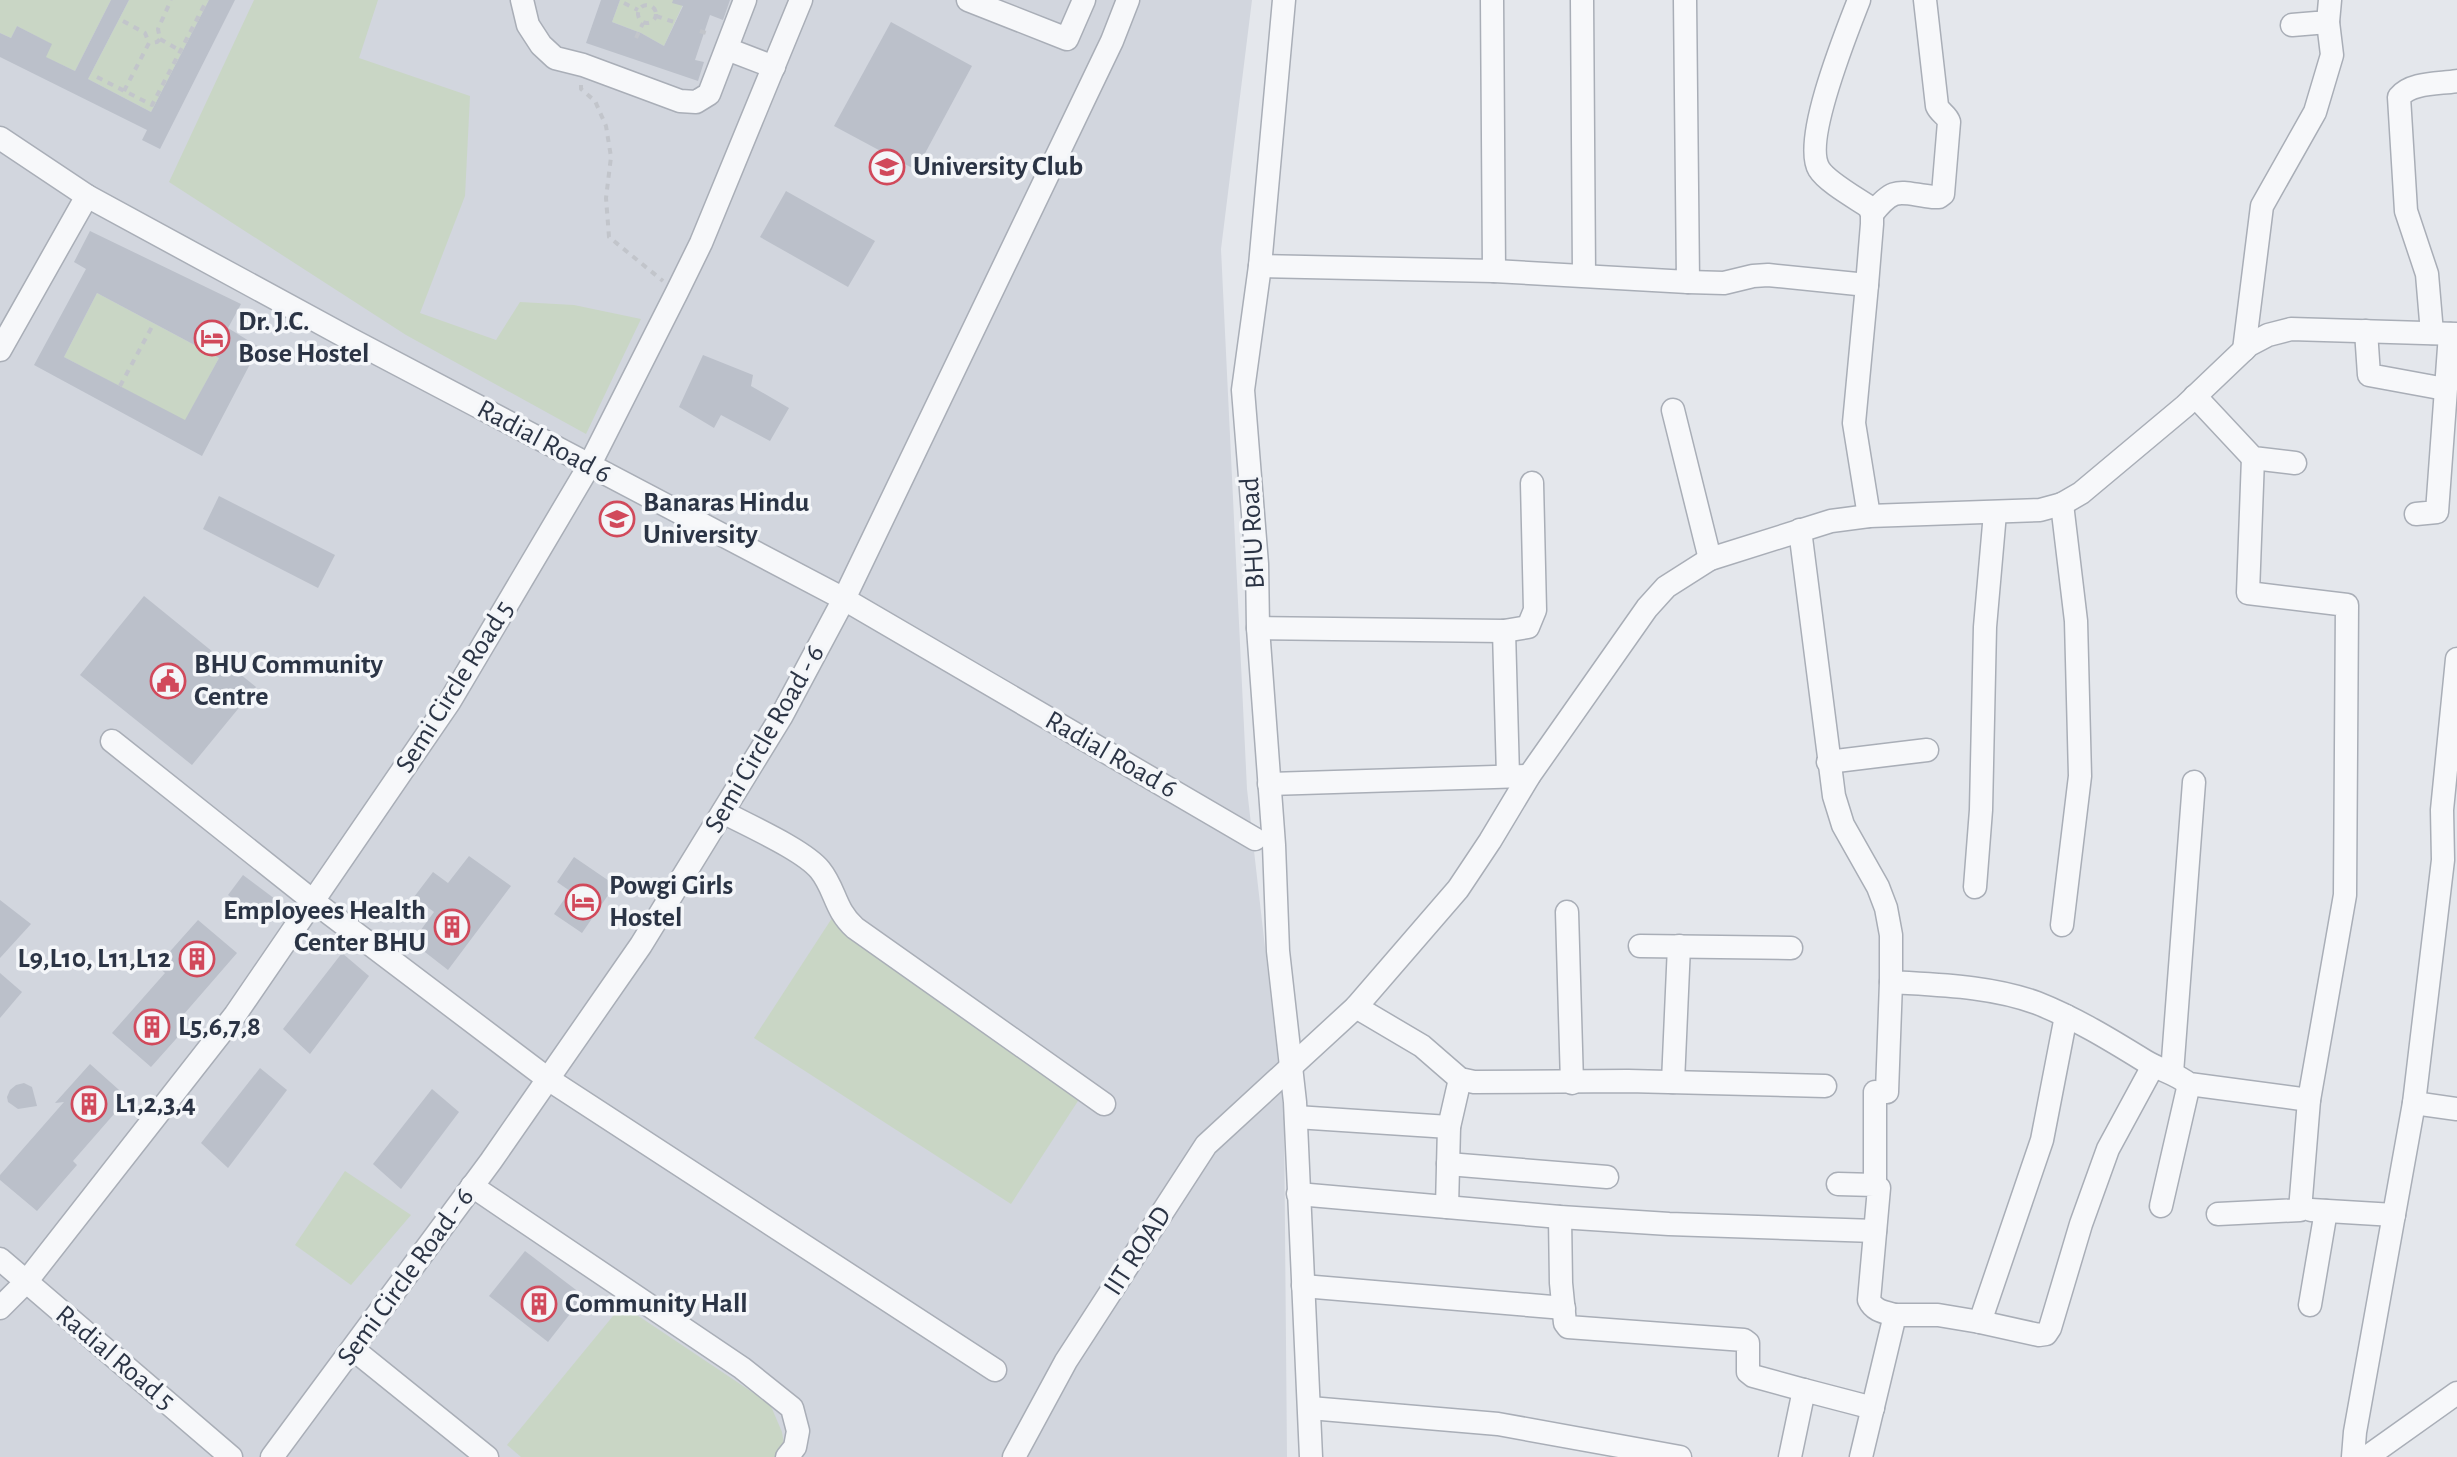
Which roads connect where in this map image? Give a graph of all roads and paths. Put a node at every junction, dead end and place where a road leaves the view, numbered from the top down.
1 (171, 0) edge
2 (207, 0) edge
3 (522, 0) edge
4 (745, 0) edge
5 (801, 0) edge
6 (968, 0) edge
7 (1084, 0) edge
8 (1128, 0) edge
9 (1284, 0) edge
10 (1492, 0) edge
11 (1582, 0) edge
12 (1685, 0) edge
13 (1859, 0) edge
14 (1925, 0) edge
15 (649, 2) edge
16 (624, 3) dead end
17 (638, 10) junction
18 (2329, 11) edge
19 (656, 16) junction
20 (123, 21) dead end
21 (674, 22) dead end
22 (643, 23) junction
23 (2292, 25) dead end
24 (158, 29) junction
25 (145, 33) junction
26 (636, 38) dead end
27 (160, 39) junction
28 (149, 43) junction
29 (727, 49) junction
30 (181, 51) junction
31 (583, 65) junction
32 (774, 67) junction
33 (97, 77) dead end
34 (2457, 81) edge
35 (124, 91) junction
36 (0, 138) edge
37 (87, 196) junction
38 (1872, 214) junction
39 (1260, 266) junction
40 (1494, 271) junction
41 (1584, 275) junction
42 (1688, 282) junction
43 (1867, 285) junction
44 (677, 292) junction
45 (154, 323) dead end
46 (2366, 331) junction
47 (2446, 334) edge
48 (0, 350) edge
49 (2244, 350) junction
50 (120, 386) dead end
51 (2445, 389) junction
52 (2195, 396) junction
53 (1673, 410) dead end
54 (2253, 458) junction
55 (2295, 463) dead end
56 (589, 466) junction
57 (1532, 483) dead end
58 (2062, 504) junction
59 (1995, 513) junction
60 (2416, 514) dead end
61 (1869, 516) junction
62 (1800, 530) junction
63 (1710, 559) junction
64 (844, 599) junction
65 (1258, 628) junction
66 (1504, 631) junction
67 (2457, 659) edge
68 (112, 741) dead end
69 (1927, 750) dead end
70 (1828, 762) junction
71 (1518, 776) junction
72 (2194, 782) dead end
73 (1269, 784) junction
74 (723, 812) junction
75 (1255, 839) dead end
76 (2450, 860) edge
77 (1975, 887) dead end
78 (313, 901) junction
79 (1567, 912) dead end
80 (2062, 925) dead end
81 (1640, 946) dead end
82 (1679, 946) junction
83 (1791, 948) dead end
84 (1891, 982) junction
85 (1356, 1007) junction
86 (2066, 1016) junction
87 (1291, 1068) junction
88 (2171, 1074) junction
89 (548, 1079) junction
90 (1460, 1079) junction
91 (1673, 1082) junction
92 (1572, 1083) junction
93 (1825, 1086) dead end
94 (2309, 1100) junction
95 (2414, 1103) junction
96 (1104, 1104) dead end
97 (2457, 1109) edge
98 (1296, 1117) junction
99 (1449, 1127) junction
100 (1448, 1164) junction
101 (1607, 1177) dead end
102 (1838, 1184) dead end
103 (1875, 1185) junction
104 (472, 1186) junction
105 (1298, 1194) junction
106 (2161, 1206) dead end
107 (1447, 1207) junction
108 (2300, 1210) junction
109 (2326, 1211) junction
110 (2218, 1214) dead end
111 (2394, 1215) junction
112 (1560, 1217) junction
113 (1875, 1231) junction
114 (0, 1259) edge
115 (26, 1282) junction
116 (1303, 1286) junction
117 (2310, 1305) dead end
118 (0, 1308) edge
119 (1564, 1308) junction
120 (1895, 1315) junction
121 (1980, 1322) junction
122 (353, 1349) junction
123 (995, 1370) dead end
124 (1804, 1390) junction
125 (2457, 1393) edge
126 (1310, 1408) junction
127 (1873, 1408) junction
128 (1556, 1446) edge
129 (231, 1457) edge
130 (272, 1457) edge
131 (487, 1457) edge
132 (787, 1457) edge
133 (1014, 1457) edge
134 (1311, 1457) edge
135 (1680, 1457) edge
136 (1790, 1457) edge
137 (1862, 1457) edge
138 (2353, 1457) edge
139 (2367, 1457) edge

1 - 24 path
2 - 30 path
3 - 31 street
4 - 29 street
5 - 32 street, Semi Circle Road 5
6 - 7 street
8 - 64 street, Semi Circle Road - 6
9 - 39 street, BHU Road
10 - 40 street
11 - 41 street
12 - 42 street
13 - 38 street
14 - 38 street
15 - 17 path
15 - 19 path
16 - 17 path
17 - 22 path
18 - 23 street
18 - 49 street
19 - 21 path
19 - 22 path
20 - 25 path
22 - 26 path
24 - 25 path
24 - 27 path
25 - 28 path
27 - 28 path
27 - 30 path
28 - 35 path
29 - 31 street
29 - 32 street
30 - 35 path
31 - 44 path
32 - 44 street, Semi Circle Road 5
33 - 35 path
34 - 47 street
36 - 37 street, Radial Road 6
37 - 48 street
37 - 56 street, Radial Road 6
38 - 43 street
39 - 40 street
39 - 65 street, BHU Road
40 - 41 street
41 - 42 street
42 - 43 street
43 - 61 street
44 - 56 street, Semi Circle Road 5
45 - 50 path
46 - 47 street
46 - 49 street
46 - 51 street
47 - 51 street
49 - 52 street
51 - 60 street
52 - 54 street
52 - 58 street
53 - 63 street
54 - 55 street
54 - 94 street
56 - 64 street, Radial Road 6
56 - 78 street, Semi Circle Road 5
57 - 66 street
58 - 59 street, IIT ROAD
58 - 80 street
59 - 61 street, IIT ROAD
59 - 77 street
61 - 62 street, IIT ROAD
62 - 63 street, IIT ROAD
62 - 70 street
63 - 71 street, IIT ROAD
64 - 74 street, Semi Circle Road - 6
64 - 75 street, Radial Road 6
65 - 66 street
65 - 73 street, BHU Road
66 - 71 street
67 - 76 street
68 - 78 street
69 - 70 street
70 - 84 street
71 - 73 street
71 - 85 street, IIT ROAD
72 - 88 street
73 - 87 street, BHU Road
74 - 89 street, Semi Circle Road - 6
74 - 96 street
76 - 95 street
78 - 89 street
78 - 115 street, Semi Circle Road 5
79 - 92 street
81 - 82 street
82 - 83 street
82 - 91 street
84 - 86 street
84 - 103 street
85 - 87 street, IIT ROAD
85 - 90 street
86 - 88 street
86 - 121 street
87 - 98 street, BHU Road
87 - 133 street, IIT ROAD
88 - 94 street
88 - 106 street
88 - 121 street
89 - 104 street, Semi Circle Road - 6
89 - 123 street
90 - 92 street
90 - 99 street
91 - 92 street
91 - 93 street
94 - 108 street
95 - 97 street
95 - 111 street
98 - 99 street
98 - 105 street, BHU Road
99 - 100 street
100 - 101 street
100 - 107 street
102 - 103 street
103 - 113 street
104 - 122 street, Semi Circle Road - 6
104 - 132 street
105 - 107 street
105 - 116 street, BHU Road
107 - 112 street
108 - 109 street
108 - 110 street
109 - 111 street
109 - 117 street
111 - 138 street
112 - 113 street
112 - 119 street
113 - 120 street
114 - 115 street, Radial Road 5
115 - 118 street, Semi Circle Road 5
115 - 129 street, Radial Road 5
116 - 119 street
116 - 126 street, BHU Road
119 - 124 street
120 - 121 street
120 - 127 street
122 - 130 street, Semi Circle Road - 6
122 - 131 street
124 - 127 street
124 - 136 street
125 - 139 street
126 - 128 street
126 - 134 street, BHU Road
127 - 137 street
128 - 135 street

